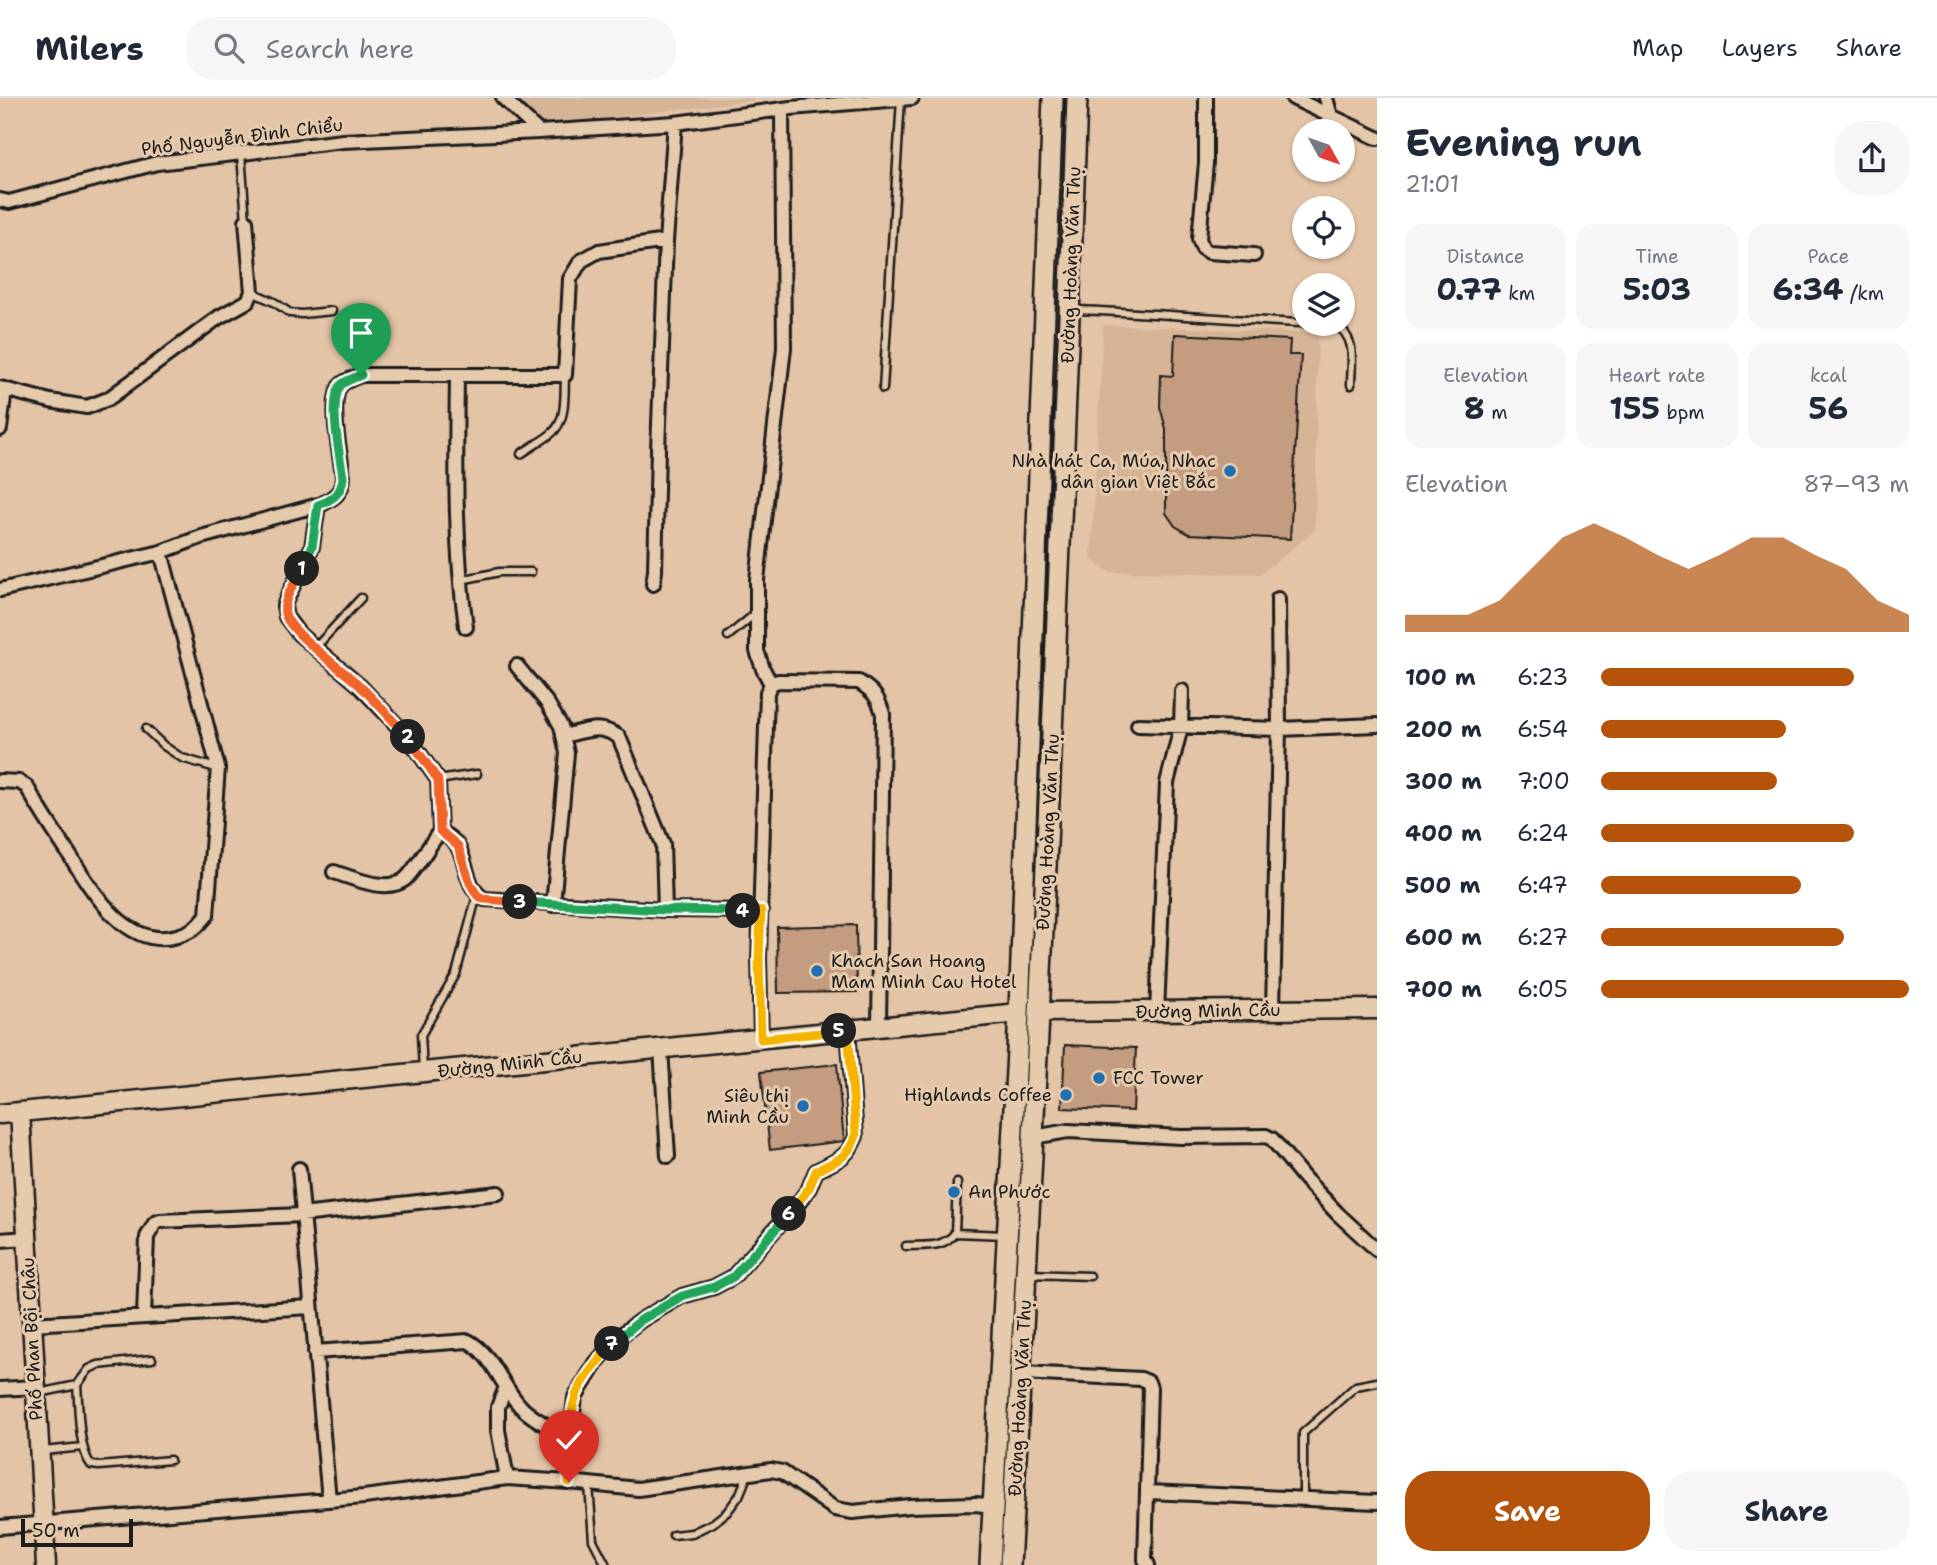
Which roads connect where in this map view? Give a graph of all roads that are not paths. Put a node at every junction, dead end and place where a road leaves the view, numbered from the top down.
1 (503, 98) edge
2 (912, 98) edge
3 (1053, 98) edge
4 (1077, 98) edge
5 (1206, 98) edge
6 (1293, 98) edge
7 (1326, 98) edge
8 (901, 99) edge
9 (782, 109) junction
10 (1331, 116) junction
11 (676, 123) junction
12 (539, 132) junction
13 (1377, 138) edge
14 (241, 154) junction
15 (0, 200) edge
16 (246, 221) joint
17 (666, 242) junction
18 (1254, 255) dead end
19 (252, 292) junction
20 (1069, 309) junction
21 (332, 312) dead end
22 (1292, 323) edge
23 (1348, 336) edge
24 (457, 375) junction
25 (565, 375) junction
26 (1351, 385) dead end
27 (2, 388) edge
28 (883, 389) dead end
29 (0, 429) edge
30 (521, 454) dead end
31 (318, 505) junction
32 (161, 552) junction
33 (1036, 566) junction
34 (1060, 568) junction
35 (531, 572) dead end
36 (460, 580) junction
37 (653, 584) dead end
38 (0, 590) edge
39 (361, 598) dead end
40 (1278, 599) dead end
41 (757, 612) junction
42 (467, 627) dead end
43 (728, 636) dead end
44 (315, 648) junction
45 (517, 666) dead end
46 (771, 684) junction
47 (1182, 691) dead end
48 (1138, 725) dead end
49 (1377, 725) edge
50 (1181, 727) junction
51 (146, 729) dead end
52 (1279, 729) junction
53 (563, 736) junction
54 (218, 768) junction
55 (477, 774) dead end
56 (0, 780) edge
57 (438, 780) junction
58 (440, 831) junction
59 (334, 872) dead end
60 (477, 895) junction
61 (553, 905) junction
62 (664, 910) junction
63 (761, 911) junction
64 (1377, 1009) edge
65 (1273, 1010) junction
66 (1040, 1012) junction
67 (1157, 1012) junction
68 (1019, 1013) junction
69 (879, 1027) junction
70 (848, 1030) junction
71 (761, 1039) junction
72 (661, 1049) junction
73 (423, 1072) junction
74 (20, 1112) junction
75 (0, 1114) edge
76 (1034, 1137) junction
77 (668, 1156) dead end
78 (299, 1169) dead end
79 (957, 1183) dead end
80 (498, 1192) dead end
81 (302, 1214) junction
82 (955, 1233) junction
83 (1007, 1235) junction
84 (27, 1238) junction
85 (0, 1240) edge
86 (906, 1245) dead end
87 (1377, 1250) edge
88 (1027, 1274) junction
89 (1090, 1276) dead end
90 (310, 1307) junction
91 (144, 1316) junction
92 (32, 1324) junction
93 (315, 1352) junction
94 (152, 1359) dead end
95 (1021, 1380) junction
96 (1377, 1381) edge
97 (77, 1385) junction
98 (506, 1387) junction
99 (999, 1387) junction
100 (0, 1389) edge
101 (35, 1390) junction
102 (570, 1439) junction
103 (83, 1447) junction
104 (38, 1452) junction
105 (170, 1460) dead end
106 (748, 1474) junction
107 (507, 1478) junction
108 (569, 1482) junction
109 (589, 1485) junction
110 (1148, 1492) junction
111 (1303, 1499) junction
112 (329, 1500) junction
113 (1377, 1502) edge
114 (993, 1506) junction
115 (42, 1524) junction
116 (0, 1527) edge
117 (673, 1535) dead end
118 (46, 1565) edge
119 (606, 1565) edge
120 (990, 1565) edge
121 (1010, 1565) edge
122 (1148, 1565) edge

1 - 12 street
2 - 8 street, Phố Nguyễn Đình Chiểu
3 - 33 main road, Đường Hoàng Văn Thụ
4 - 20 main road, Đường Hoàng Văn Thụ
5 - 18 street
6 - 10 street
7 - 10 street
8 - 9 street, Phố Nguyễn Đình Chiểu
8 - 28 lane
9 - 11 street, Phố Nguyễn Đình Chiểu
9 - 41 street
10 - 13 street
11 - 12 street, Phố Nguyễn Đình Chiểu
11 - 17 street
12 - 14 street, Phố Nguyễn Đình Chiểu
14 - 15 street, Phố Nguyễn Đình Chiểu
14 - 16 lane
16 - 19 street
17 - 25 street
17 - 37 street
19 - 21 lane
19 - 27 street
20 - 22 lane
20 - 34 main road, Đường Hoàng Văn Thụ
23 - 26 lane
24 - 25 street
24 - 31 street
24 - 36 street
25 - 30 lane
27 - 29 street
31 - 32 street
31 - 44 street
32 - 38 street
32 - 54 street
33 - 34 main road
33 - 68 main road, Đường Hoàng Văn Thụ
34 - 66 main road, Đường Hoàng Văn Thụ
35 - 36 lane
36 - 42 street
39 - 44 lane
40 - 52 street
41 - 43 lane
41 - 46 street
44 - 57 street
45 - 53 street
46 - 63 street
46 - 69 street
47 - 50 street
48 - 50 street
49 - 52 street
50 - 52 street
50 - 67 street
51 - 54 lane
52 - 65 street
53 - 61 street
53 - 62 street
54 - 56 street
55 - 57 lane
57 - 58 street
58 - 59 street
58 - 60 street
60 - 61 street
60 - 73 lane
61 - 62 street
62 - 63 street
63 - 71 street
64 - 65 street, Đường Minh Cầu
65 - 67 street, Đường Minh Cầu
66 - 67 street, Đường Minh Cầu
66 - 68 main road
66 - 76 main road, Đường Hoàng Văn Thụ
68 - 69 street, Đường Minh Cầu
68 - 83 main road, Đường Hoàng Văn Thụ
69 - 70 street, Đường Minh Cầu
70 - 71 street, Đường Minh Cầu
70 - 102 street
71 - 72 street, Đường Minh Cầu
72 - 73 street, Đường Minh Cầu
72 - 77 street
73 - 74 street, Đường Minh Cầu
74 - 75 street, Đường Minh Cầu
74 - 84 street, Phố Phan Bội Châu
76 - 87 street
76 - 88 main road, Đường Hoàng Văn Thụ
78 - 81 street
79 - 82 lane
80 - 81 street
81 - 90 street
81 - 91 street
82 - 83 lane
82 - 86 lane
83 - 99 main road, Đường Hoàng Văn Thụ
84 - 85 street
84 - 92 street, Phố Phan Bội Châu
88 - 89 lane
88 - 95 main road, Đường Hoàng Văn Thụ
90 - 91 street
90 - 93 street
91 - 92 street
92 - 101 street, Phố Phan Bội Châu
93 - 98 street
93 - 112 street
94 - 97 lane
95 - 99 main road
95 - 110 street
95 - 121 main road, Đường Hoàng Văn Thụ
96 - 111 lane
97 - 101 lane
97 - 103 lane
98 - 102 street
98 - 107 street
99 - 114 main road, Đường Hoàng Văn Thụ
100 - 101 street
101 - 104 street, Phố Phan Bội Châu
102 - 108 street
103 - 104 lane
103 - 105 lane
104 - 115 street, Phố Phan Bội Châu
106 - 109 street
106 - 114 street
106 - 117 lane
107 - 108 street
107 - 112 street
108 - 109 street
109 - 119 lane
110 - 111 street
110 - 122 street
111 - 113 street
112 - 115 street
114 - 120 main road, Đường Hoàng Văn Thụ
115 - 116 street
115 - 118 street, Phố Phan Bội Châu

